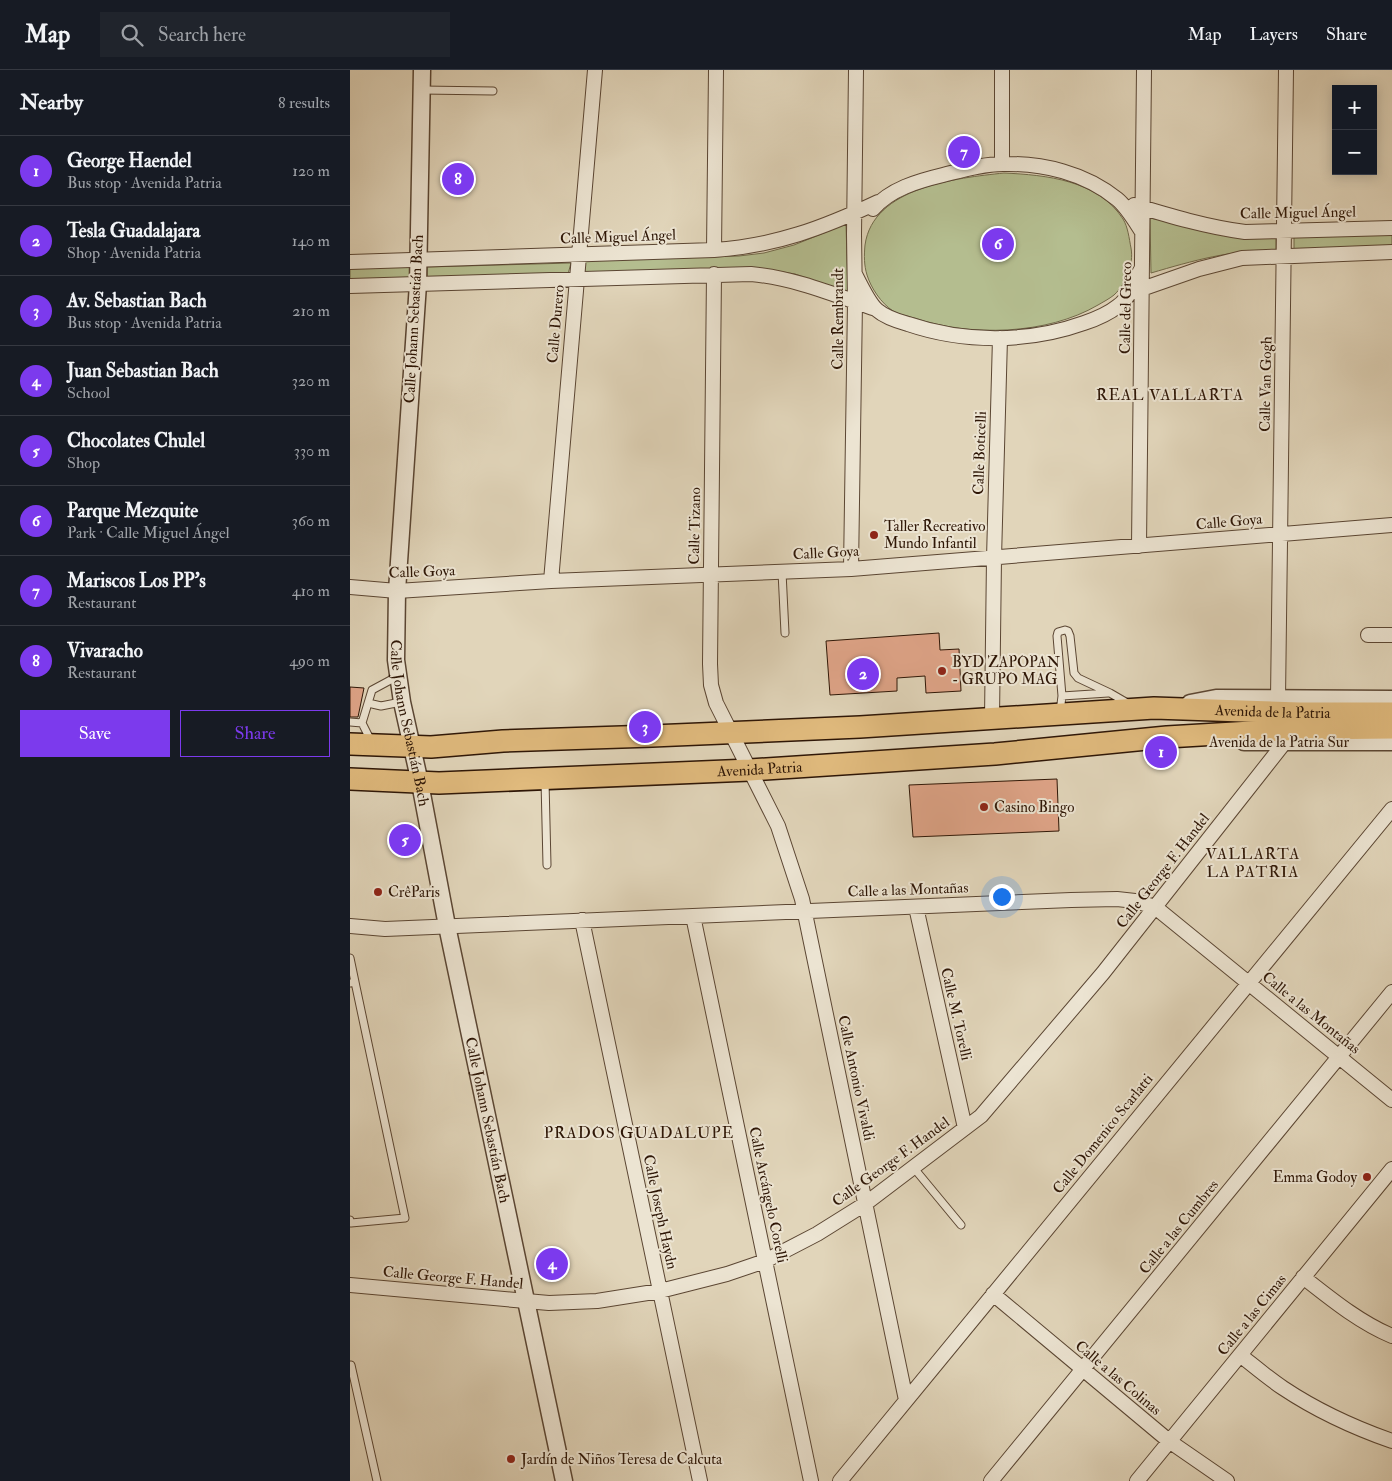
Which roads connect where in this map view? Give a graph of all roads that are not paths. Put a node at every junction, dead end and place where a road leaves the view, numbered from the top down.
1 (422, 70) edge
2 (595, 70) edge
3 (716, 70) edge
4 (856, 70) edge
5 (1002, 70) edge
6 (1144, 70) edge
7 (1286, 70) edge
8 (422, 90) junction
9 (493, 91) dead end
10 (1002, 164) junction
11 (1118, 200) junction
12 (878, 202) junction
13 (1142, 207) junction
14 (854, 214) junction
15 (1392, 228) edge
16 (1284, 230) junction
17 (1142, 232) junction
18 (854, 234) junction
19 (714, 250) junction
20 (1392, 252) edge
21 (578, 255) junction
22 (1284, 256) junction
23 (419, 260) junction
24 (350, 262) edge
25 (854, 273) junction
26 (714, 274) junction
27 (576, 279) junction
28 (418, 284) junction
29 (350, 286) edge
30 (1136, 290) junction
31 (855, 302) junction
32 (876, 309) junction
33 (1000, 338) junction
34 (1392, 525) edge
35 (1280, 534) junction
36 (1139, 546) junction
37 (994, 558) junction
38 (851, 569) junction
39 (782, 572) junction
40 (710, 574) junction
41 (551, 581) junction
42 (350, 587) edge
43 (397, 591) junction
44 (785, 633) dead end
45 (1368, 635) dead end
46 (1392, 635) edge
47 (398, 676) junction
48 (1110, 693) junction
49 (1278, 698) junction
50 (1392, 699) edge
51 (402, 702) junction
52 (368, 703) junction
53 (1061, 705) junction
54 (1146, 709) junction
55 (1392, 713) edge
56 (992, 718) junction
57 (350, 722) edge
58 (362, 723) junction
59 (1392, 728) edge
60 (732, 733) junction
61 (1167, 737) junction
62 (1285, 742) junction
63 (1392, 742) edge
64 (350, 744) edge
65 (373, 746) junction
66 (413, 747) junction
67 (750, 770) junction
68 (544, 778) junction
69 (350, 779) edge
70 (420, 783) junction
71 (1392, 809) edge
72 (547, 864) dead end
73 (916, 906) junction
74 (1155, 907) junction
75 (804, 911) junction
76 (693, 916) junction
77 (582, 920) junction
78 (350, 926) edge
79 (446, 926) junction
80 (350, 958) edge
81 (353, 982) edge
82 (1248, 983) junction
83 (1392, 992) edge
84 (1339, 1056) junction
85 (1392, 1100) edge
86 (965, 1128) junction
87 (913, 1168) junction
88 (1392, 1169) edge
89 (865, 1204) junction
90 (350, 1220) edge
91 (962, 1225) dead end
92 (765, 1261) junction
93 (1303, 1277) junction
94 (350, 1285) edge
95 (660, 1291) junction
96 (993, 1294) junction
97 (526, 1301) junction
98 (1392, 1336) edge
99 (1240, 1355) junction
100 (350, 1365) edge
101 (1083, 1370) junction
102 (906, 1400) junction
103 (1169, 1441) junction
104 (1392, 1441) edge
105 (377, 1481) edge
106 (564, 1481) edge
107 (700, 1481) edge
108 (811, 1481) edge
109 (840, 1481) edge
110 (991, 1481) edge
111 (1137, 1481) edge
112 (1227, 1481) edge

1 - 8 street, Calle Johann Sebastián Bach
2 - 21 street, Calle Durero
3 - 19 street
4 - 14 street, Calle Rembrandt
5 - 10 street
6 - 13 street, Calle del Greco
7 - 16 street, Calle Van Gogh
8 - 9 lane
8 - 23 street, Calle Johann Sebastián Bach
10 - 11 street, Calle Miguel Ángel
10 - 12 street, Calle Miguel Ángel
11 - 13 street, Calle Miguel Ángel
11 - 17 street, Calle Miguel Ángel
12 - 14 street, Calle Miguel Ángel
12 - 18 street, Calle Miguel Ángel
13 - 16 street, Calle Miguel Ángel
13 - 17 street, Calle del Greco
14 - 18 street, Calle Rembrandt
14 - 19 street, Calle Miguel Ángel
15 - 16 street, Calle Miguel Ángel
16 - 22 street, Calle Van Gogh
17 - 30 street, Calle del Greco
18 - 25 street, Calle Rembrandt
19 - 21 street, Calle Miguel Ángel
20 - 22 street
21 - 23 street, Calle Miguel Ángel
21 - 27 street, Calle Durero
22 - 30 street
22 - 35 street, Calle Van Gogh
23 - 24 street, Calle Miguel Ángel
23 - 28 street, Calle Johann Sebastián Bach
25 - 31 street, Calle Rembrandt
25 - 32 street
26 - 27 street
26 - 31 street
26 - 40 street, Calle Tizano
27 - 28 street
27 - 41 street, Calle Durero
28 - 29 street
28 - 43 street, Calle Johann Sebastián Bach
30 - 33 street
30 - 36 street, Calle del Greco
31 - 32 street
31 - 38 street, Calle Rembrandt
32 - 33 street
33 - 37 street, Calle Boticelli
34 - 35 street, Calle Goya
35 - 36 street, Calle Goya
35 - 49 street, Calle Van Gogh
36 - 37 street, Calle Goya
37 - 38 street, Calle Goya
37 - 56 street, Calle Boticelli
38 - 39 street, Calle Goya
39 - 40 street, Calle Goya
39 - 44 lane
40 - 41 street, Calle Goya
40 - 60 street, Calle Tizano
41 - 43 street, Calle Goya
42 - 43 street, Calle Goya
43 - 47 street, Calle Johann Sebastián Bach
45 - 46 street
47 - 51 street, Calle Johann Sebastián Bach
47 - 52 lane
48 - 53 lane
48 - 53 lane
48 - 54 lane
49 - 50 street
49 - 54 street
51 - 52 lane
51 - 66 street, Calle Johann Sebastián Bach
52 - 58 lane
53 - 54 main road
53 - 56 main road
54 - 55 main road, Avenida de la Patria
56 - 60 main road
57 - 58 lane
58 - 65 lane
59 - 61 main road, Avenida de la Patria
60 - 66 main road
60 - 67 street, Calle Tizano
61 - 62 street, Avenida de la Patria Sur
61 - 67 main road, Avenida Patria
62 - 63 street, Avenida de la Patria Sur
62 - 74 street, Calle George F. Handel
64 - 65 main road
65 - 66 main road
66 - 70 street, Calle Johann Sebastián Bach
67 - 68 main road, Avenida Patria
67 - 75 street, Calle Antonio Vivaldi
68 - 70 main road, Avenida Patria
68 - 72 lane
69 - 70 main road, Avenida Patria
70 - 79 street, Calle Johann Sebastián Bach
71 - 82 street, Calle Domenico Scarlatti
73 - 74 street, Calle a las Montañas
73 - 75 street, Calle a las Montañas
73 - 86 street, Calle M. Torelli
74 - 82 street, Calle a las Montañas
74 - 86 street, Calle George F. Handel
75 - 76 street, Calle a las Montañas
75 - 89 street, Calle Antonio Vivaldi
76 - 77 street, Calle a las Montañas
76 - 92 street, Calle Arcángelo Corelli
77 - 79 street, Calle a las Montañas
77 - 95 street, Calle Joseph Haydn
78 - 79 street, Calle a las Montañas
79 - 97 street, Calle Johann Sebastián Bach
80 - 81 lane
81 - 90 lane
82 - 84 street, Calle a las Montañas
82 - 96 street, Calle Domenico Scarlatti
83 - 84 street, Calle a las Cumbres
84 - 85 street, Calle a las Montañas
84 - 101 street, Calle a las Cumbres
86 - 87 street, Calle George F. Handel
87 - 89 street, Calle George F. Handel
87 - 91 lane
88 - 93 street, Calle a las Cimas
89 - 92 street, Calle George F. Handel
89 - 102 street, Calle Antonio Vivaldi
92 - 95 street, Calle George F. Handel
92 - 108 street, Calle Arcángelo Corelli
93 - 98 street
93 - 99 street, Calle a las Cimas
94 - 97 street, Calle George F. Handel
95 - 97 street, Calle George F. Handel
95 - 107 street, Calle Joseph Haydn
96 - 101 street, Calle a las Colinas
96 - 102 street, Calle Domenico Scarlatti
97 - 106 street, Calle Johann Sebastián Bach
99 - 103 street, Calle a las Cimas
99 - 104 street
100 - 105 lane
101 - 103 street, Calle a las Colinas
101 - 110 street, Calle a las Cumbres
102 - 109 street, Calle Domenico Scarlatti
103 - 111 street, Calle a las Cimas
103 - 112 street, Calle a las Colinas

